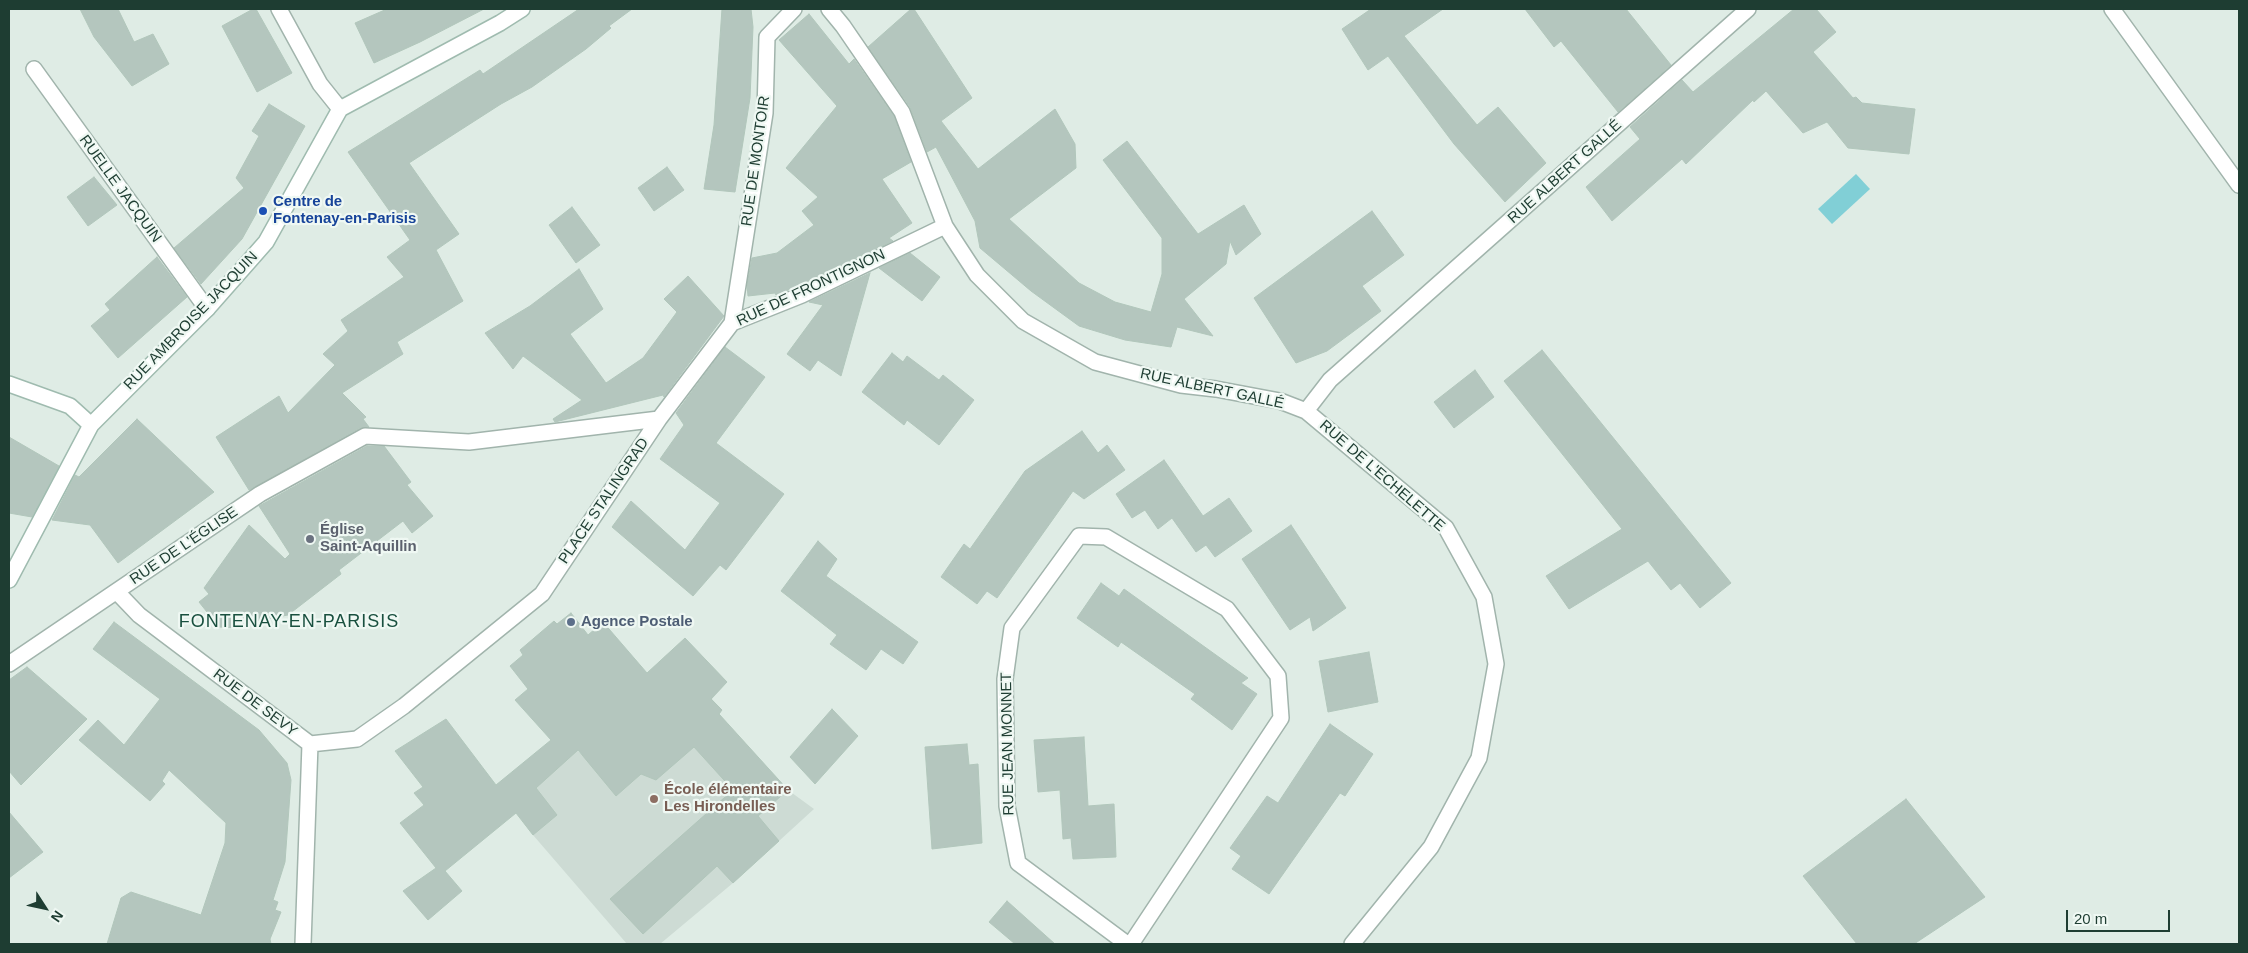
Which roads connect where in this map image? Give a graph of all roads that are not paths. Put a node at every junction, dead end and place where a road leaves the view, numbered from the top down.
1 (279, 9) edge
2 (522, 9) edge
3 (794, 9) edge
4 (829, 9) edge
5 (1748, 9) edge
6 (2112, 9) edge
7 (34, 69) dead end
8 (340, 109) junction
9 (2239, 185) edge
10 (945, 226) junction
11 (207, 308) junction
12 (732, 323) junction
13 (9, 384) edge
14 (1306, 411) junction
15 (659, 419) junction
16 (91, 425) junction
17 (365, 436) joint
18 (9, 580) edge
19 (117, 592) junction
20 (9, 664) edge
21 (310, 744) junction
22 (303, 944) edge
23 (1127, 944) edge
24 (1131, 944) edge
25 (1352, 944) edge

1 - 8 street
2 - 8 street
3 - 12 street, RUE DE MONTOIR
4 - 10 street, RUE ALBERT GALLÉ
5 - 14 street, RUE ALBERT GALLÉ
6 - 9 street
7 - 11 street, RUELLE JACQUIN
8 - 11 street, RUE AMBROISE JACQUIN
10 - 12 street, RUE DE FRONTIGNON
10 - 14 street, RUE ALBERT GALLÉ
11 - 16 street, RUE AMBROISE JACQUIN
12 - 15 street, RUE DE FRONTIGNON
13 - 16 street
14 - 25 street, RUE DE L'ECHELETTE
15 - 17 street, PLACE STALINGRAD
15 - 21 street, PLACE STALINGRAD
16 - 18 street, RUE AMBROISE JACQUIN
17 - 19 street, RUE DE L'ÉGLISE
19 - 20 street, RUE DE L'ÉGLISE
19 - 21 street, RUE DE SEVY
21 - 22 street, RUE DE SEVY
23 - 24 street, RUE JEAN MONNET

